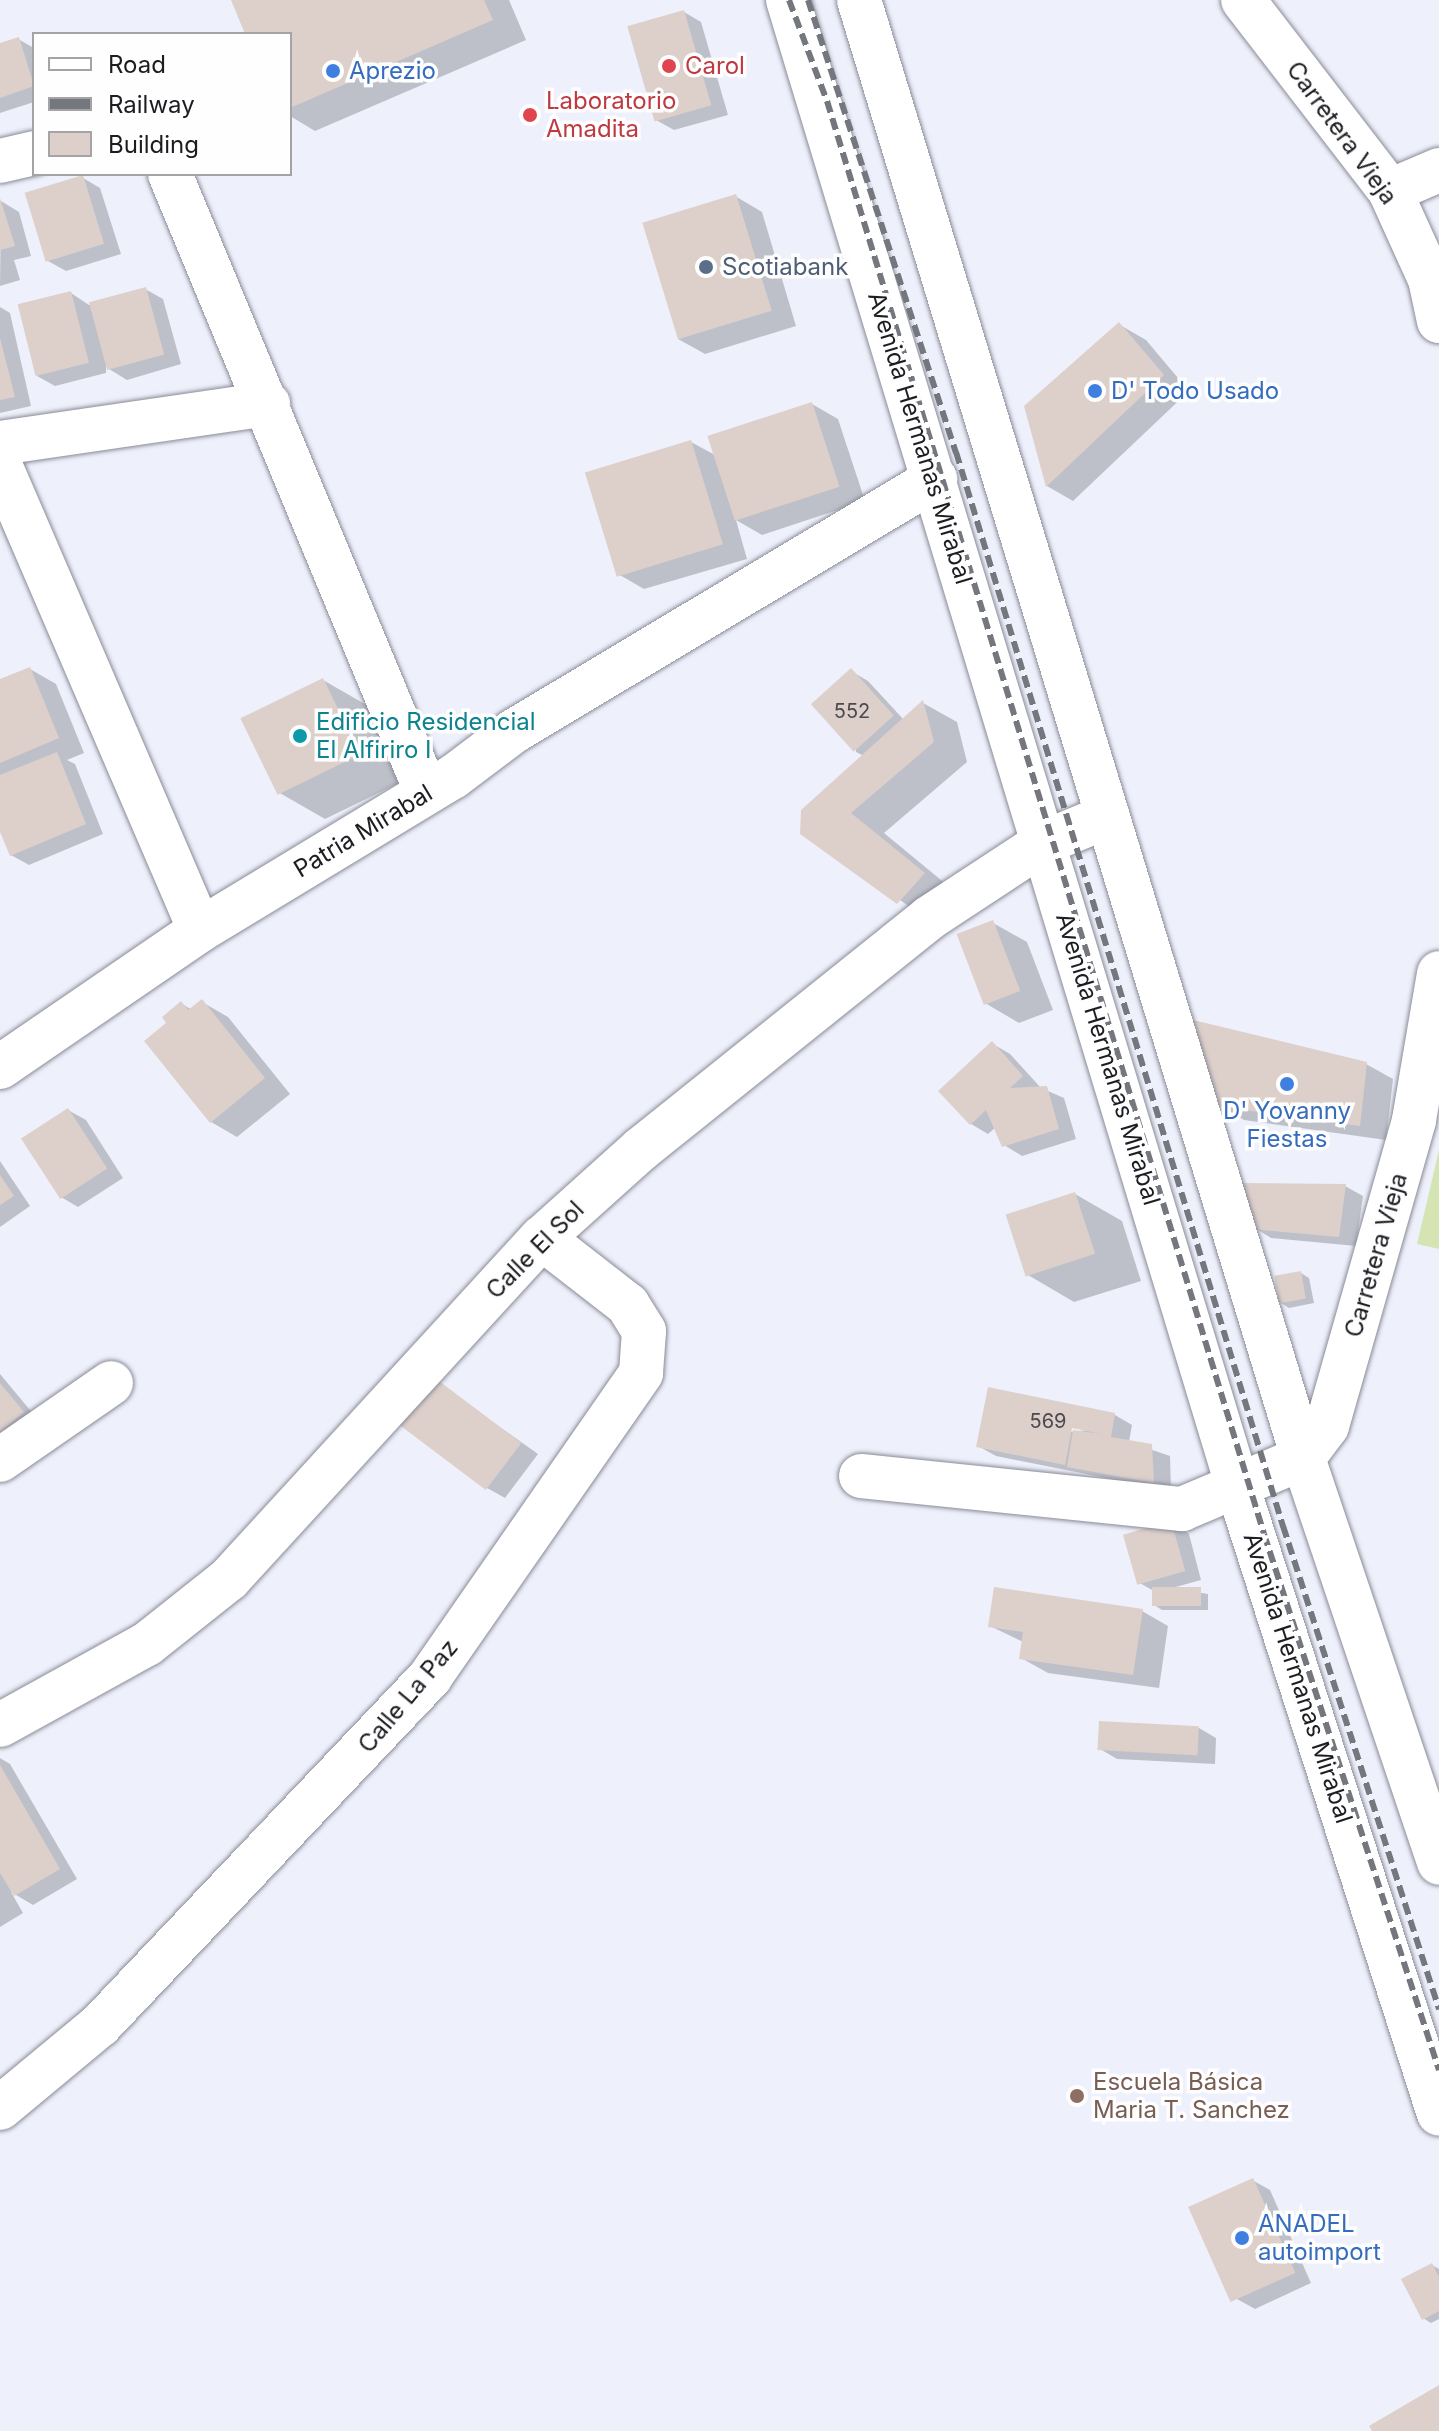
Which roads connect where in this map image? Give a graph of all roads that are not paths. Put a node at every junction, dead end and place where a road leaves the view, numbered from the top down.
1 (788, 0) edge
2 (859, 0) edge
3 (1243, 0) edge
4 (32, 153) edge
5 (0, 161) edge
6 (1439, 170) edge
7 (171, 176) edge
8 (1390, 191) junction
9 (1439, 321) edge
10 (268, 404) junction
11 (0, 443) edge
12 (0, 465) edge
13 (938, 493) junction
14 (440, 784) junction
15 (1108, 816) junction
16 (1043, 843) junction
17 (200, 930) junction
18 (1439, 973) edge
19 (0, 1067) edge
20 (542, 1238) junction
21 (111, 1383) dead end
22 (1303, 1458) junction
23 (0, 1460) edge
24 (861, 1476) dead end
25 (1238, 1488) junction
26 (0, 1725) edge
27 (1439, 1863) edge
28 (0, 2108) edge
29 (1439, 2114) edge

1 - 13 street, Avenida Hermanas Mirabal
2 - 15 street
3 - 8 street, Carretera Vieja
4 - 5 street
6 - 8 street
7 - 10 street
8 - 9 street, Carretera Vieja
10 - 11 street
10 - 14 street
12 - 17 street
13 - 14 street, Patria Mirabal
13 - 16 street, Avenida Hermanas Mirabal
14 - 17 street, Patria Mirabal
15 - 16 street, Calle El Sol
15 - 22 street
16 - 20 street, Calle El Sol
16 - 25 street, Avenida Hermanas Mirabal
17 - 19 street, Patria Mirabal
18 - 22 street, Carretera Vieja
20 - 26 street, Calle El Sol
20 - 28 street, Calle La Paz
21 - 23 street
22 - 25 street, Carretera Vieja
22 - 27 street
24 - 25 street, Carretera Vieja
25 - 29 street, Avenida Hermanas Mirabal

